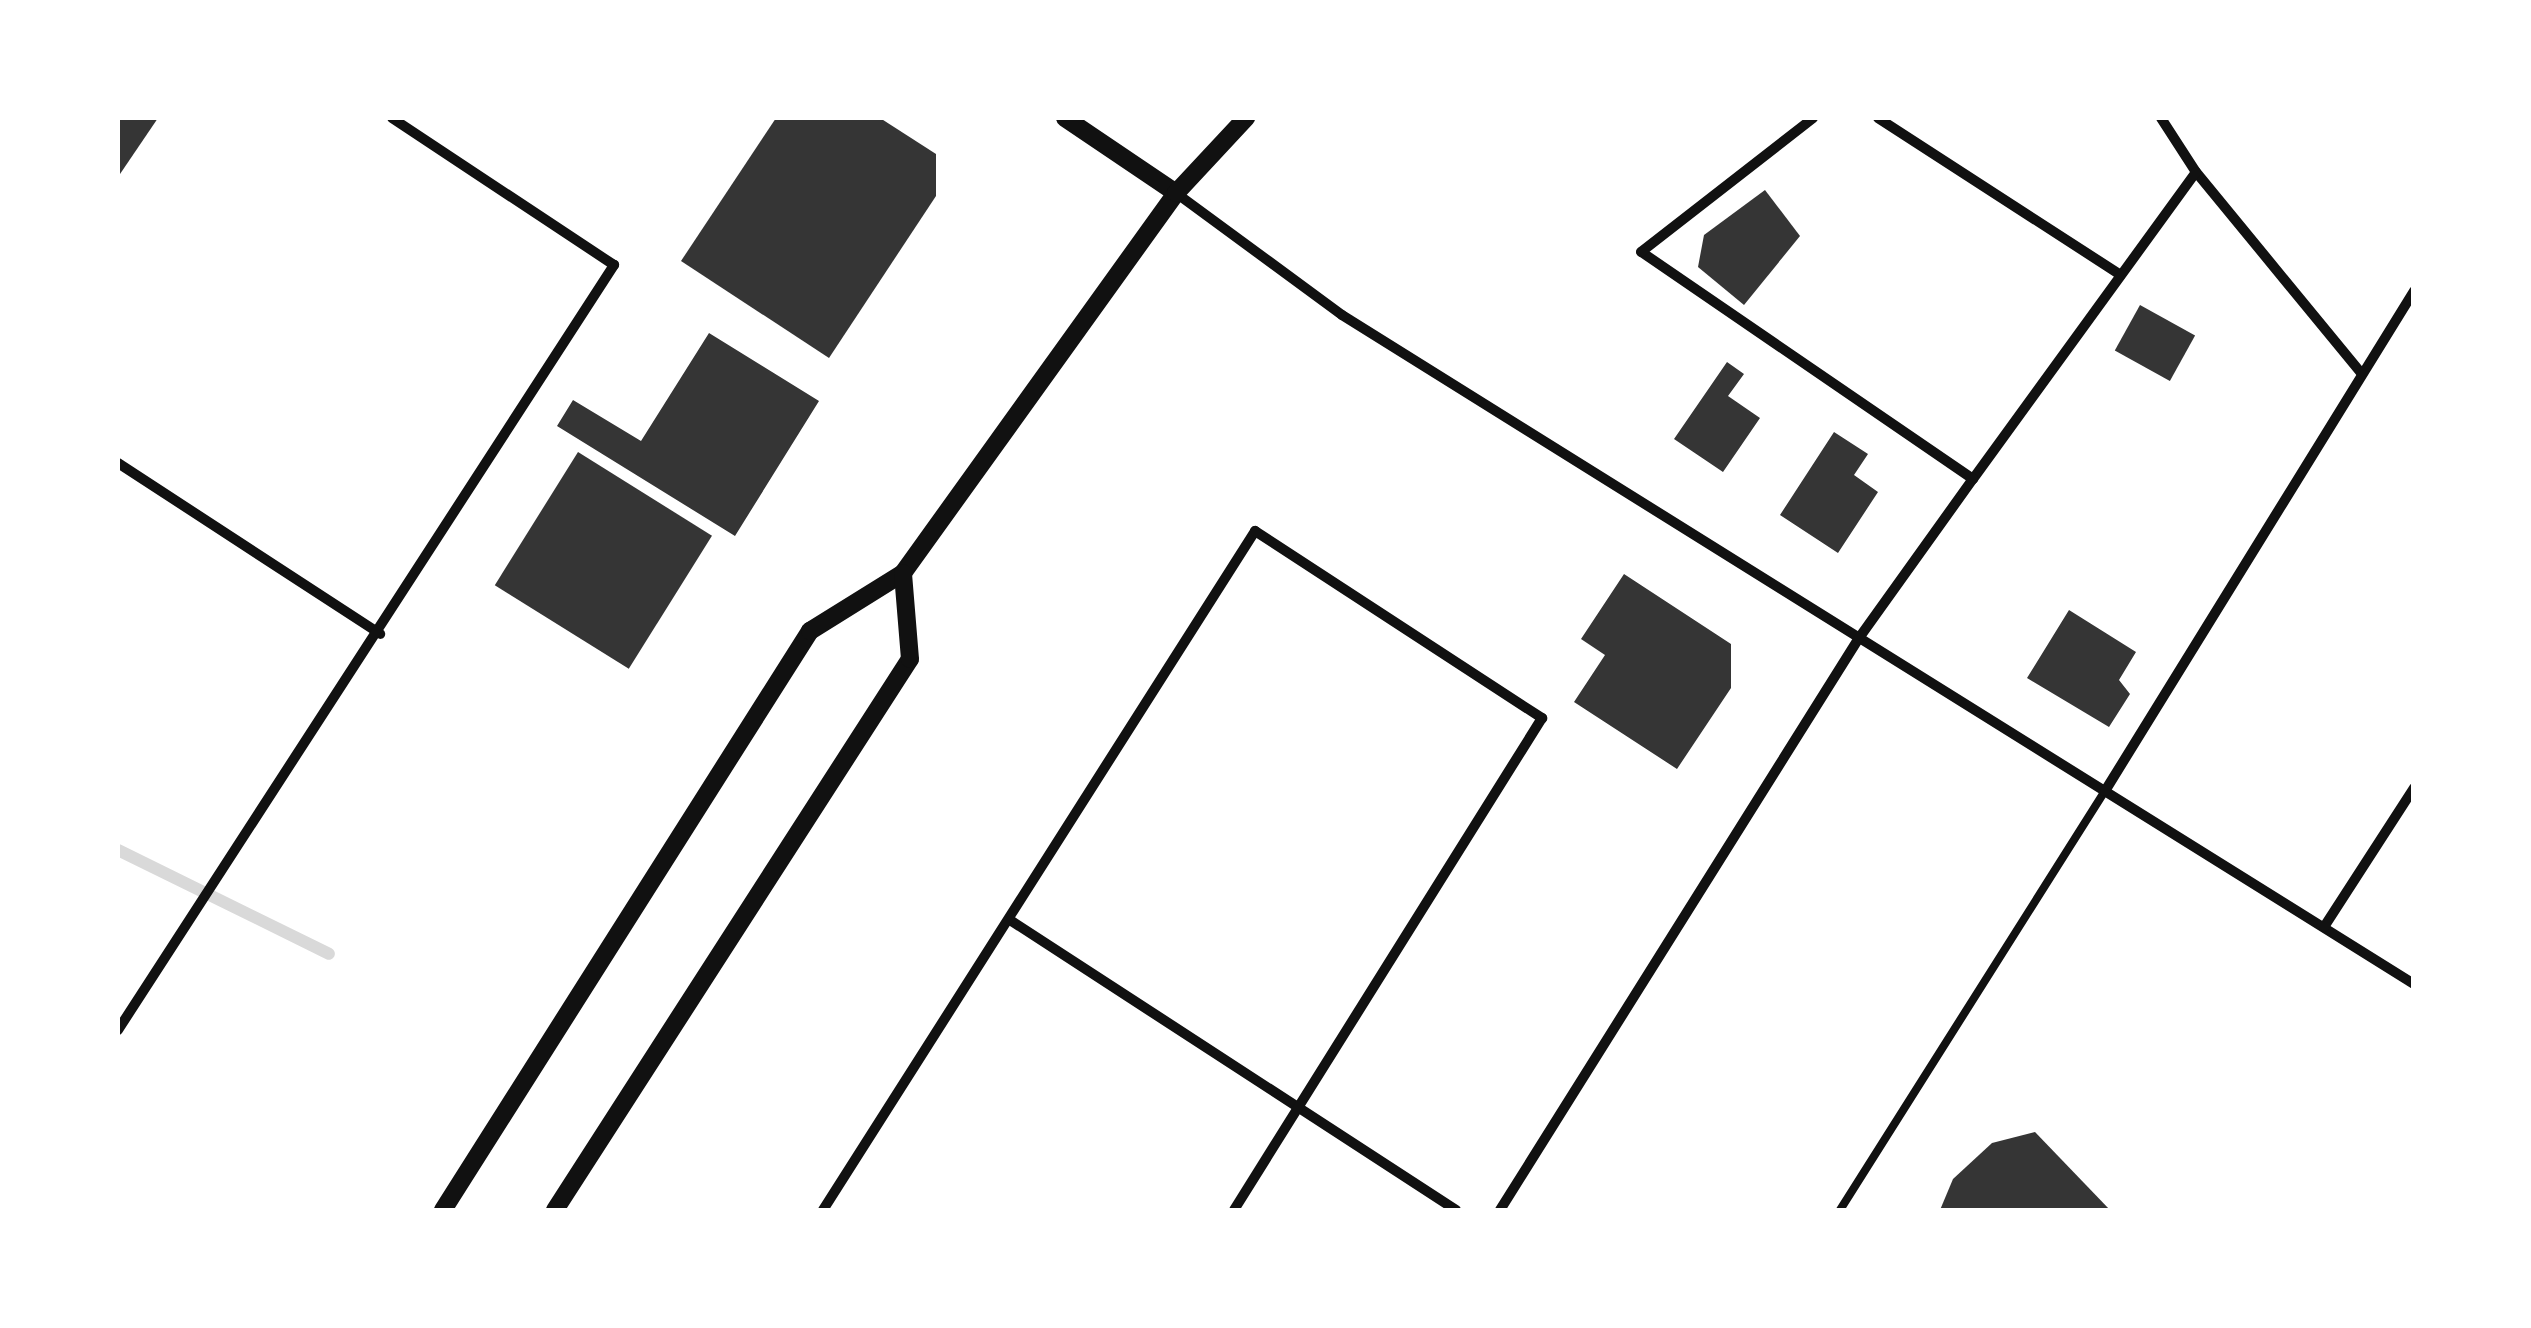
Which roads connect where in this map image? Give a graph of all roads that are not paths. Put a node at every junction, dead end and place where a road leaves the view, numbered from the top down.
1 (392, 118) edge
2 (1065, 118) edge
3 (1246, 118) edge
4 (1813, 118) edge
5 (1878, 118) edge
6 (2162, 118) edge
7 (2196, 172) junction
8 (1176, 194) junction
9 (2121, 275) junction
10 (2414, 290) edge
11 (2362, 374) junction
12 (118, 463) edge
13 (1973, 479) junction
14 (903, 573) junction
15 (380, 634) junction
16 (1859, 638) junction
17 (2414, 788) edge
18 (2104, 791) junction
19 (1010, 920) junction
20 (2324, 928) junction
21 (2414, 984) edge
22 (118, 1030) edge
23 (511, 1096) junction
24 (1299, 1106) junction
25 (431, 1210) edge
26 (443, 1210) edge
27 (557, 1210) edge
28 (823, 1210) edge
29 (1234, 1210) edge
30 (1456, 1210) edge
31 (1500, 1210) edge
32 (1840, 1210) edge

1 - 15 street
2 - 8 street
3 - 8 street
4 - 13 street
5 - 9 street
6 - 7 street
7 - 9 street
7 - 11 street
8 - 14 street
8 - 16 street
9 - 13 street
10 - 11 street
11 - 18 street
12 - 15 street
13 - 16 street
14 - 23 street
14 - 27 street
15 - 22 street
16 - 18 street
16 - 31 street
17 - 20 street
18 - 20 street
18 - 32 lane
19 - 24 street
19 - 24 street
19 - 28 street
20 - 21 street
23 - 25 street
23 - 26 street
24 - 29 street
24 - 30 street

